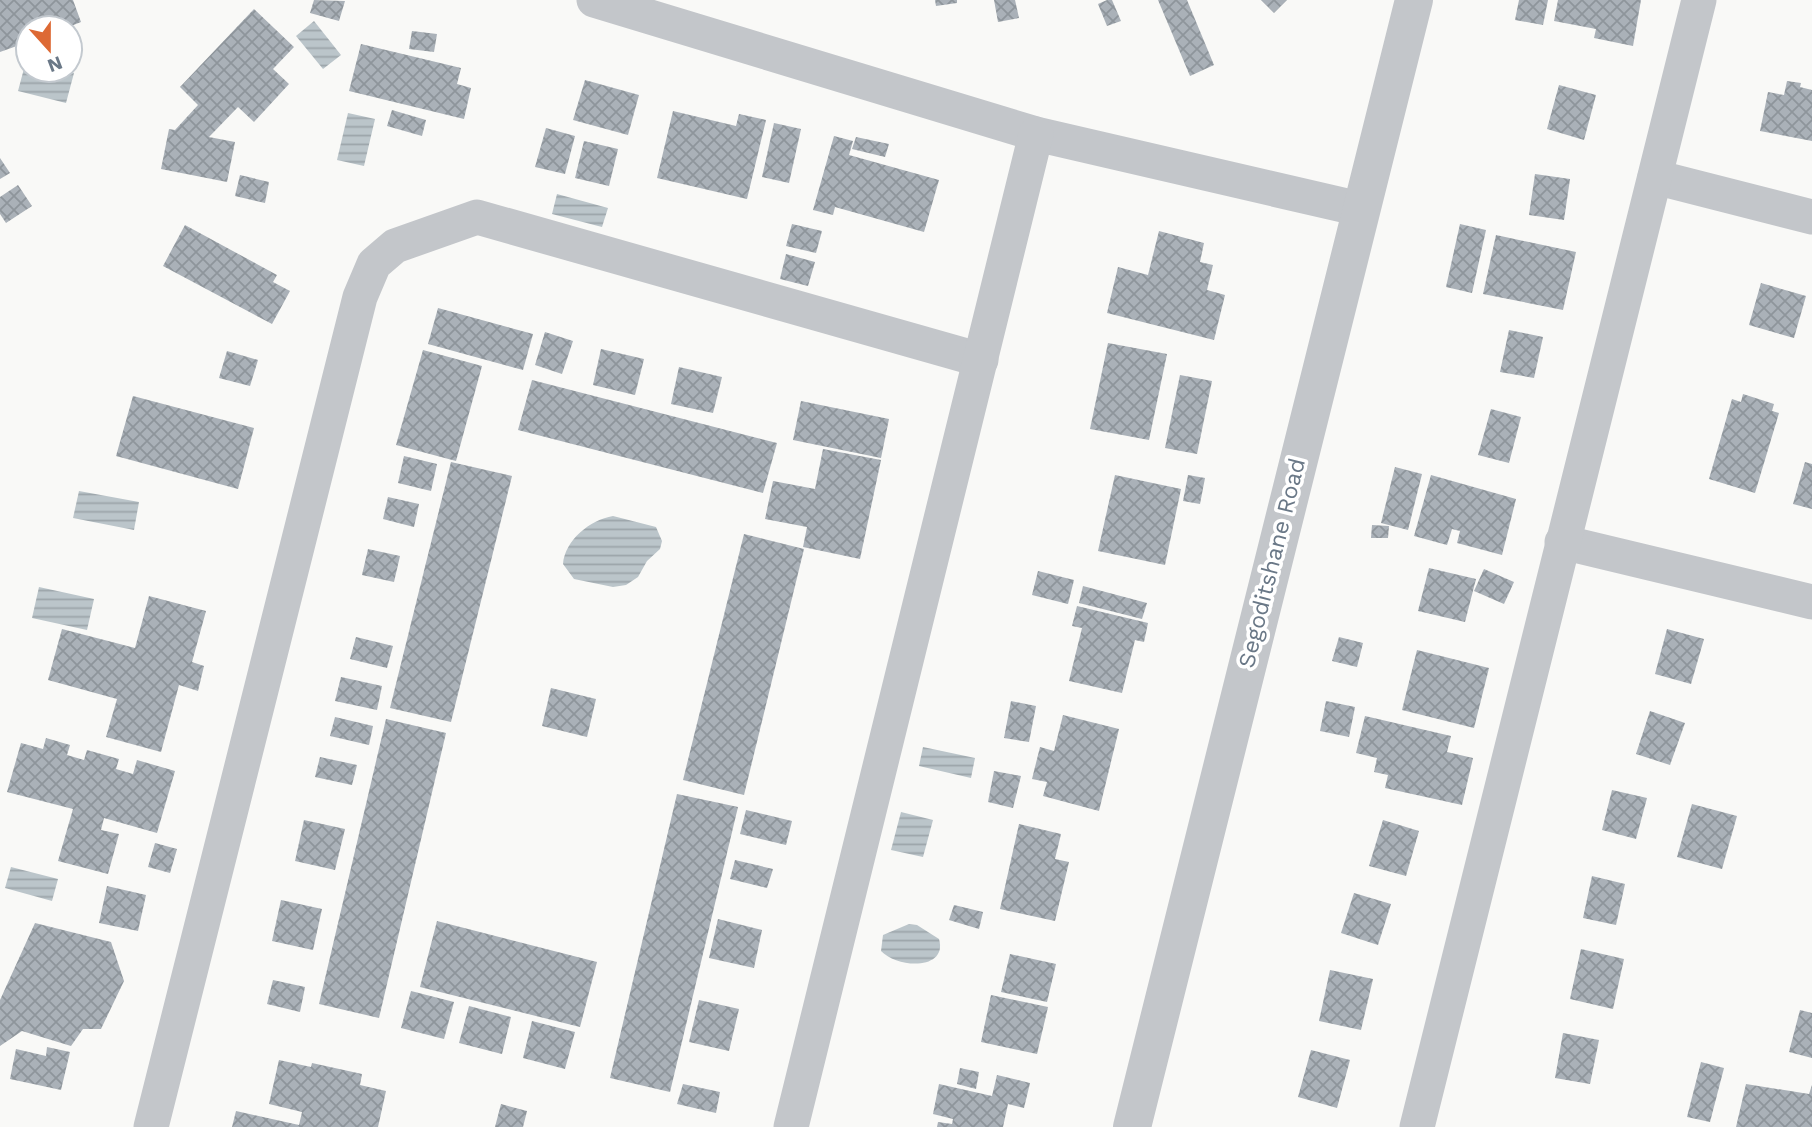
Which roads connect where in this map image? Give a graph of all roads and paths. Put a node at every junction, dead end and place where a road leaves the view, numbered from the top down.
1 (594, 0) edge
2 (1414, 0) edge
3 (1699, 0) edge
4 (1036, 134) junction
5 (1655, 177) junction
6 (1360, 209) junction
7 (1812, 217) edge
8 (981, 360) junction
9 (1562, 542) junction
10 (1812, 602) edge
11 (150, 1127) edge
12 (791, 1127) edge
13 (1132, 1127) edge
14 (1416, 1127) edge

1 - 4 street
2 - 6 street, Segoditshane Road
3 - 5 street
4 - 6 street
4 - 8 street
5 - 7 street
5 - 9 street
6 - 13 street, Segoditshane Road
8 - 11 street
8 - 12 street
9 - 10 street
9 - 14 street

